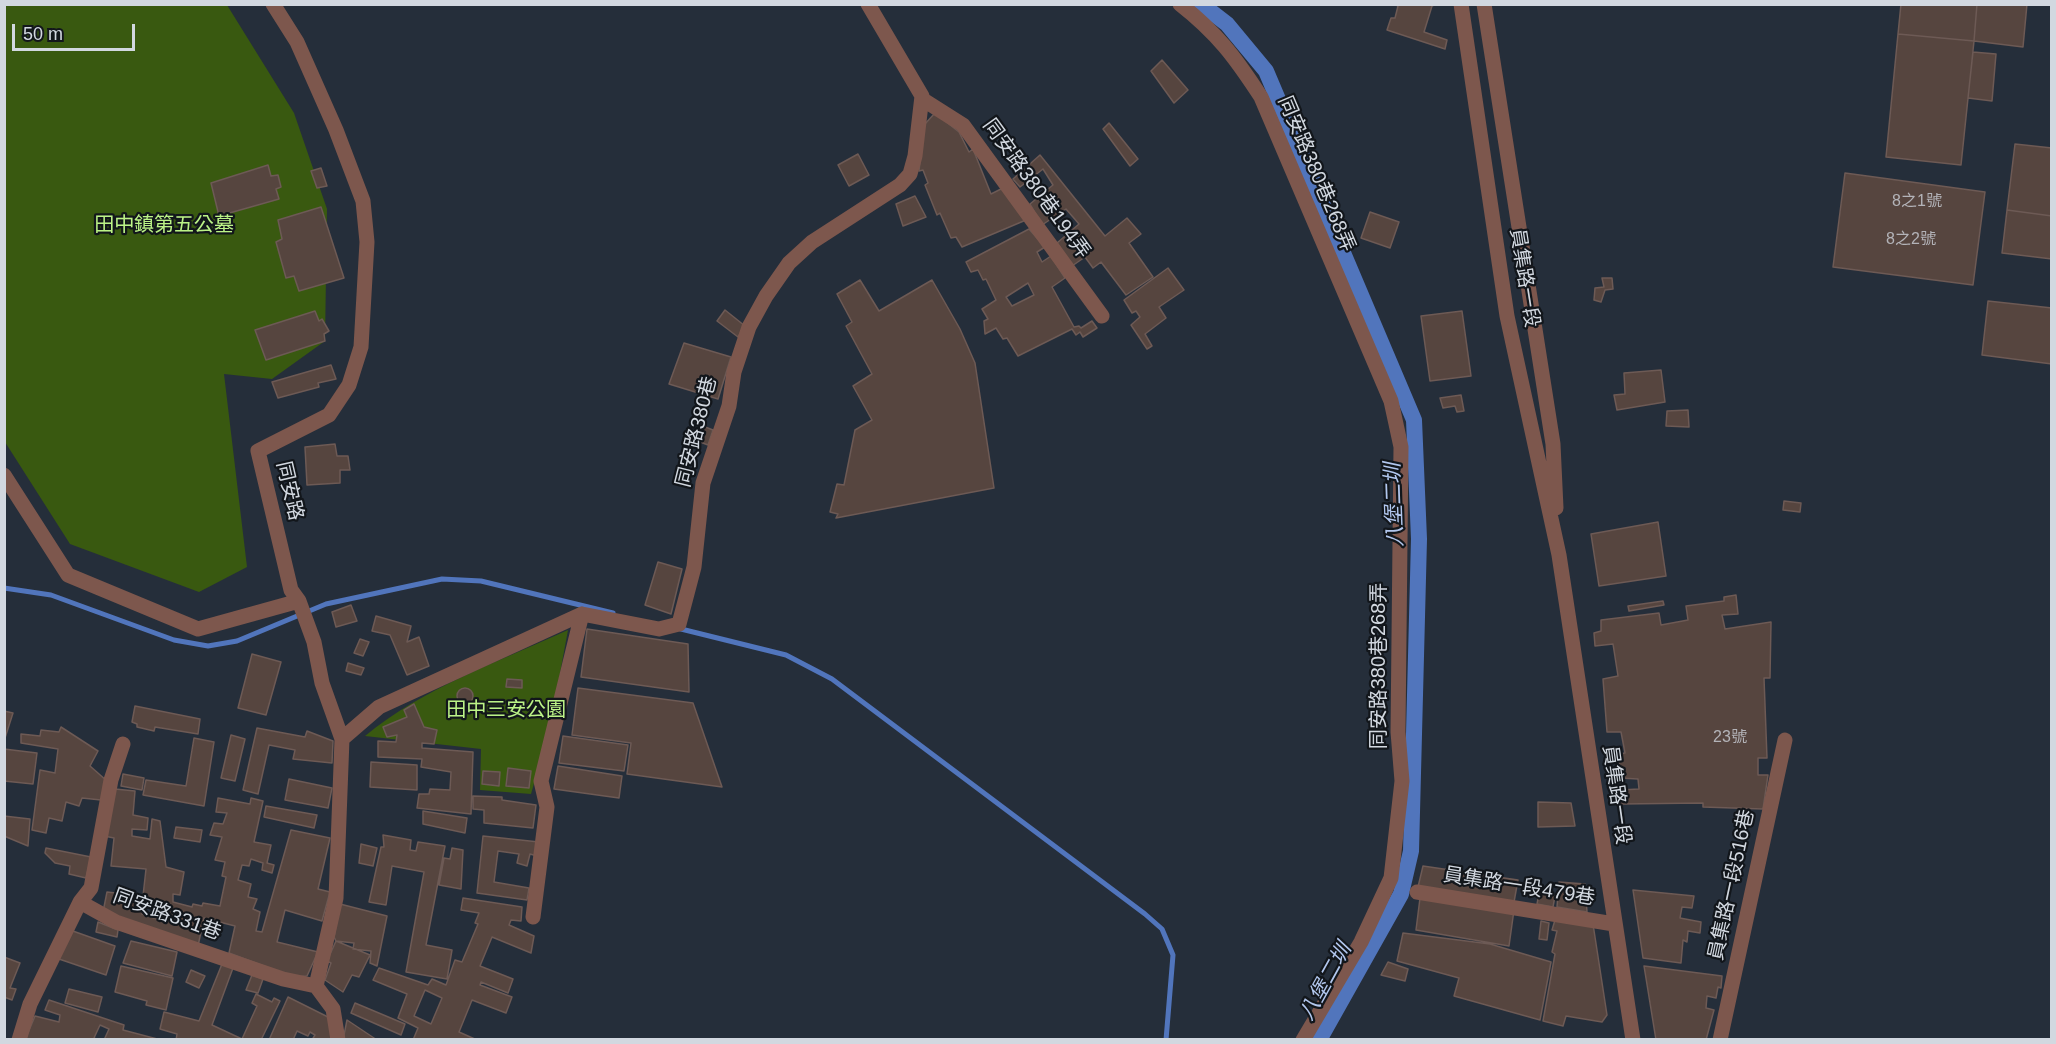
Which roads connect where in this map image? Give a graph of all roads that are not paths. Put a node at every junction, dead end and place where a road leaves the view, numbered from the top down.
1 (273, 4) edge
2 (868, 4) edge
3 (1180, 4) edge
4 (1461, 4) edge
5 (1484, 4) edge
6 (922, 99) junction
7 (1102, 316) dead end
8 (4, 475) edge
9 (1559, 555) junction
10 (299, 601) junction
11 (582, 614) junction
12 (342, 739) junction
13 (1785, 740) dead end
14 (123, 744) dead end
15 (1417, 892) dead end
16 (80, 902) junction
17 (533, 917) dead end
18 (1614, 924) junction
19 (316, 986) junction
20 (19, 1040) edge
21 (338, 1040) edge
22 (1303, 1040) edge
23 (1633, 1040) edge
24 (1720, 1040) edge

1 - 10 street, 同安路
2 - 6 street
3 - 22 street, 同安路380巷268弄
4 - 9 street, 員集路一段
5 - 9 street, 員集路一段
6 - 7 street, 同安路380巷194弄
6 - 11 street, 同安路380巷
8 - 10 street
9 - 18 street, 員集路一段
10 - 12 street, 同安路
11 - 12 street
11 - 17 street
12 - 19 street, 同安路
13 - 24 street, 員集路一段516巷
14 - 16 street
15 - 18 street, 員集路一段479巷
16 - 19 street, 同安路331巷
16 - 20 street
18 - 23 street, 員集路一段
19 - 21 street

